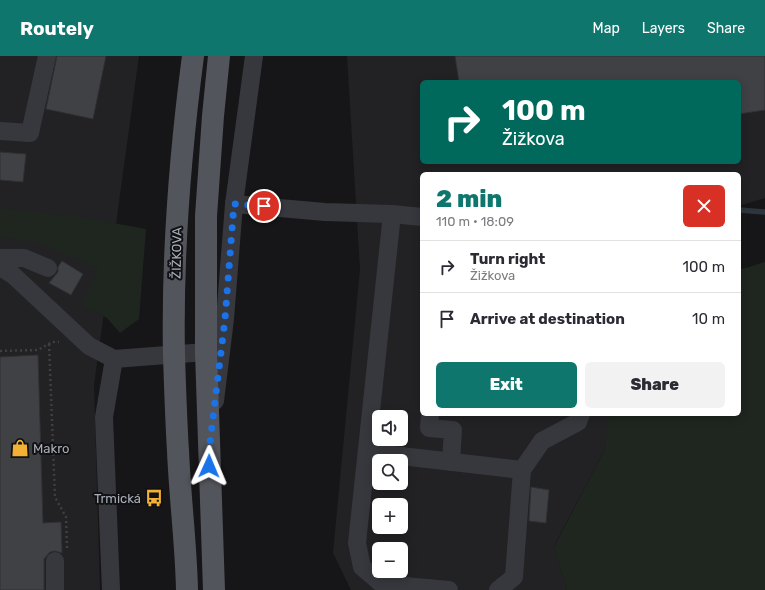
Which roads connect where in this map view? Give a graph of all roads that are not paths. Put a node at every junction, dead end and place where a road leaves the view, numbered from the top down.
1 (47, 56) edge
2 (193, 56) edge
3 (219, 56) edge
4 (254, 56) edge
5 (0, 131) edge
6 (234, 204) junction
7 (392, 214) junction
8 (420, 217) edge
9 (0, 258) edge
10 (0, 266) edge
11 (48, 268) dead end
12 (206, 352) junction
13 (174, 354) junction
14 (114, 359) junction
15 (430, 416) edge
16 (580, 416) edge
17 (209, 451) junction
18 (367, 452) junction
19 (450, 462) junction
20 (522, 470) junction
21 (61, 557) road end
22 (55, 590) edge
23 (111, 590) edge
24 (187, 590) edge
25 (214, 590) edge
26 (449, 590) edge
27 (498, 590) edge

1 - 5 lane
2 - 13 main road, ŽIŽKOVA
3 - 12 main road
4 - 6 lane
6 - 7 lane
6 - 17 lane
7 - 8 lane
7 - 18 lane
9 - 11 lane
10 - 14 lane
12 - 13 lane
12 - 17 main road
13 - 14 lane
13 - 24 main road, ŽIŽKOVA
14 - 23 lane
15 - 19 lane
16 - 20 lane
17 - 25 main road
18 - 19 lane
18 - 26 lane
19 - 20 lane
20 - 27 lane
21 - 22 lane

